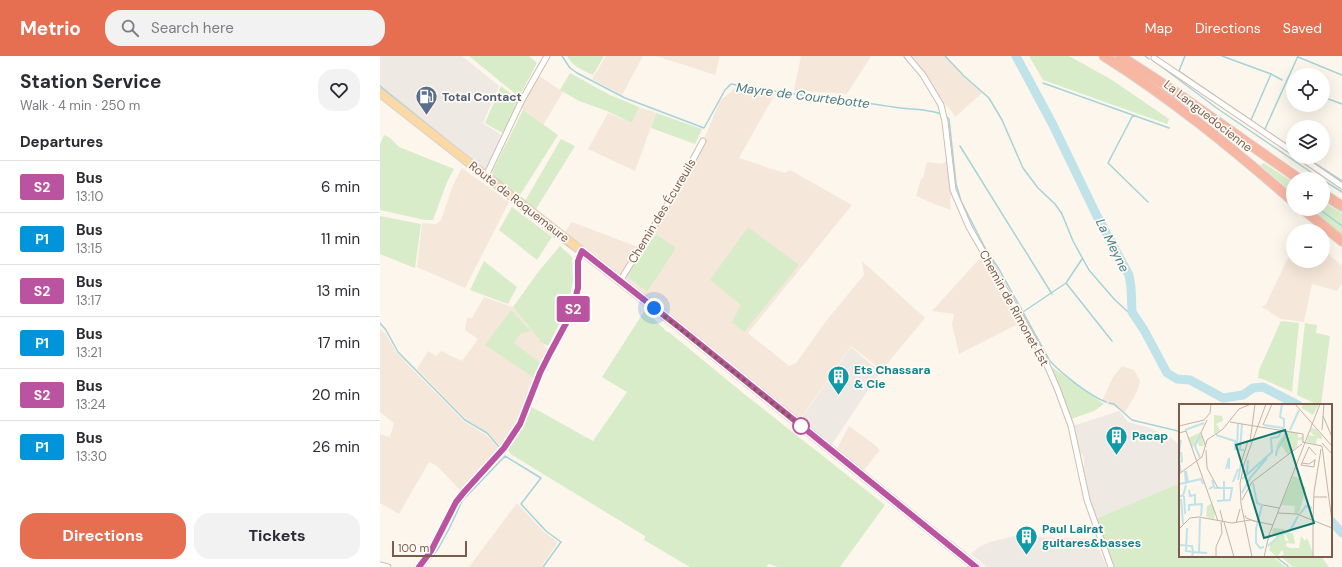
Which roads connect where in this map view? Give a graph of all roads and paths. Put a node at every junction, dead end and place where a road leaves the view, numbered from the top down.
1 (547, 56) edge
2 (907, 56) edge
3 (1104, 56) edge
4 (1120, 56) edge
5 (1154, 58) dead end
6 (380, 93) edge
7 (703, 141) dead end
8 (1286, 147) edge
9 (1310, 164) edge
10 (1289, 172) edge
11 (486, 176) junction
12 (1342, 186) edge
13 (1286, 195) edge
14 (1330, 198) edge
15 (1342, 206) edge
16 (1311, 216) edge
17 (1342, 242) edge
18 (582, 251) junction
19 (620, 281) junction
20 (380, 565) edge
21 (388, 567) edge
22 (418, 567) edge
23 (976, 567) edge
24 (1111, 567) edge

1 - 11 street
2 - 24 street, Chemin de Rimonet Est
3 - 13 highway, La Languedocienne
4 - 10 highway, La Languedocienne
5 - 8 street
6 - 11 main road, Route de Roquemaure
7 - 19 street, Chemin des Écureuils
9 - 12 street
11 - 18 main road, Route de Roquemaure
14 - 15 highway
16 - 17 highway
18 - 19 main road, Route de Roquemaure
18 - 22 street
19 - 23 main road, Route de Roquemaure
20 - 21 street

